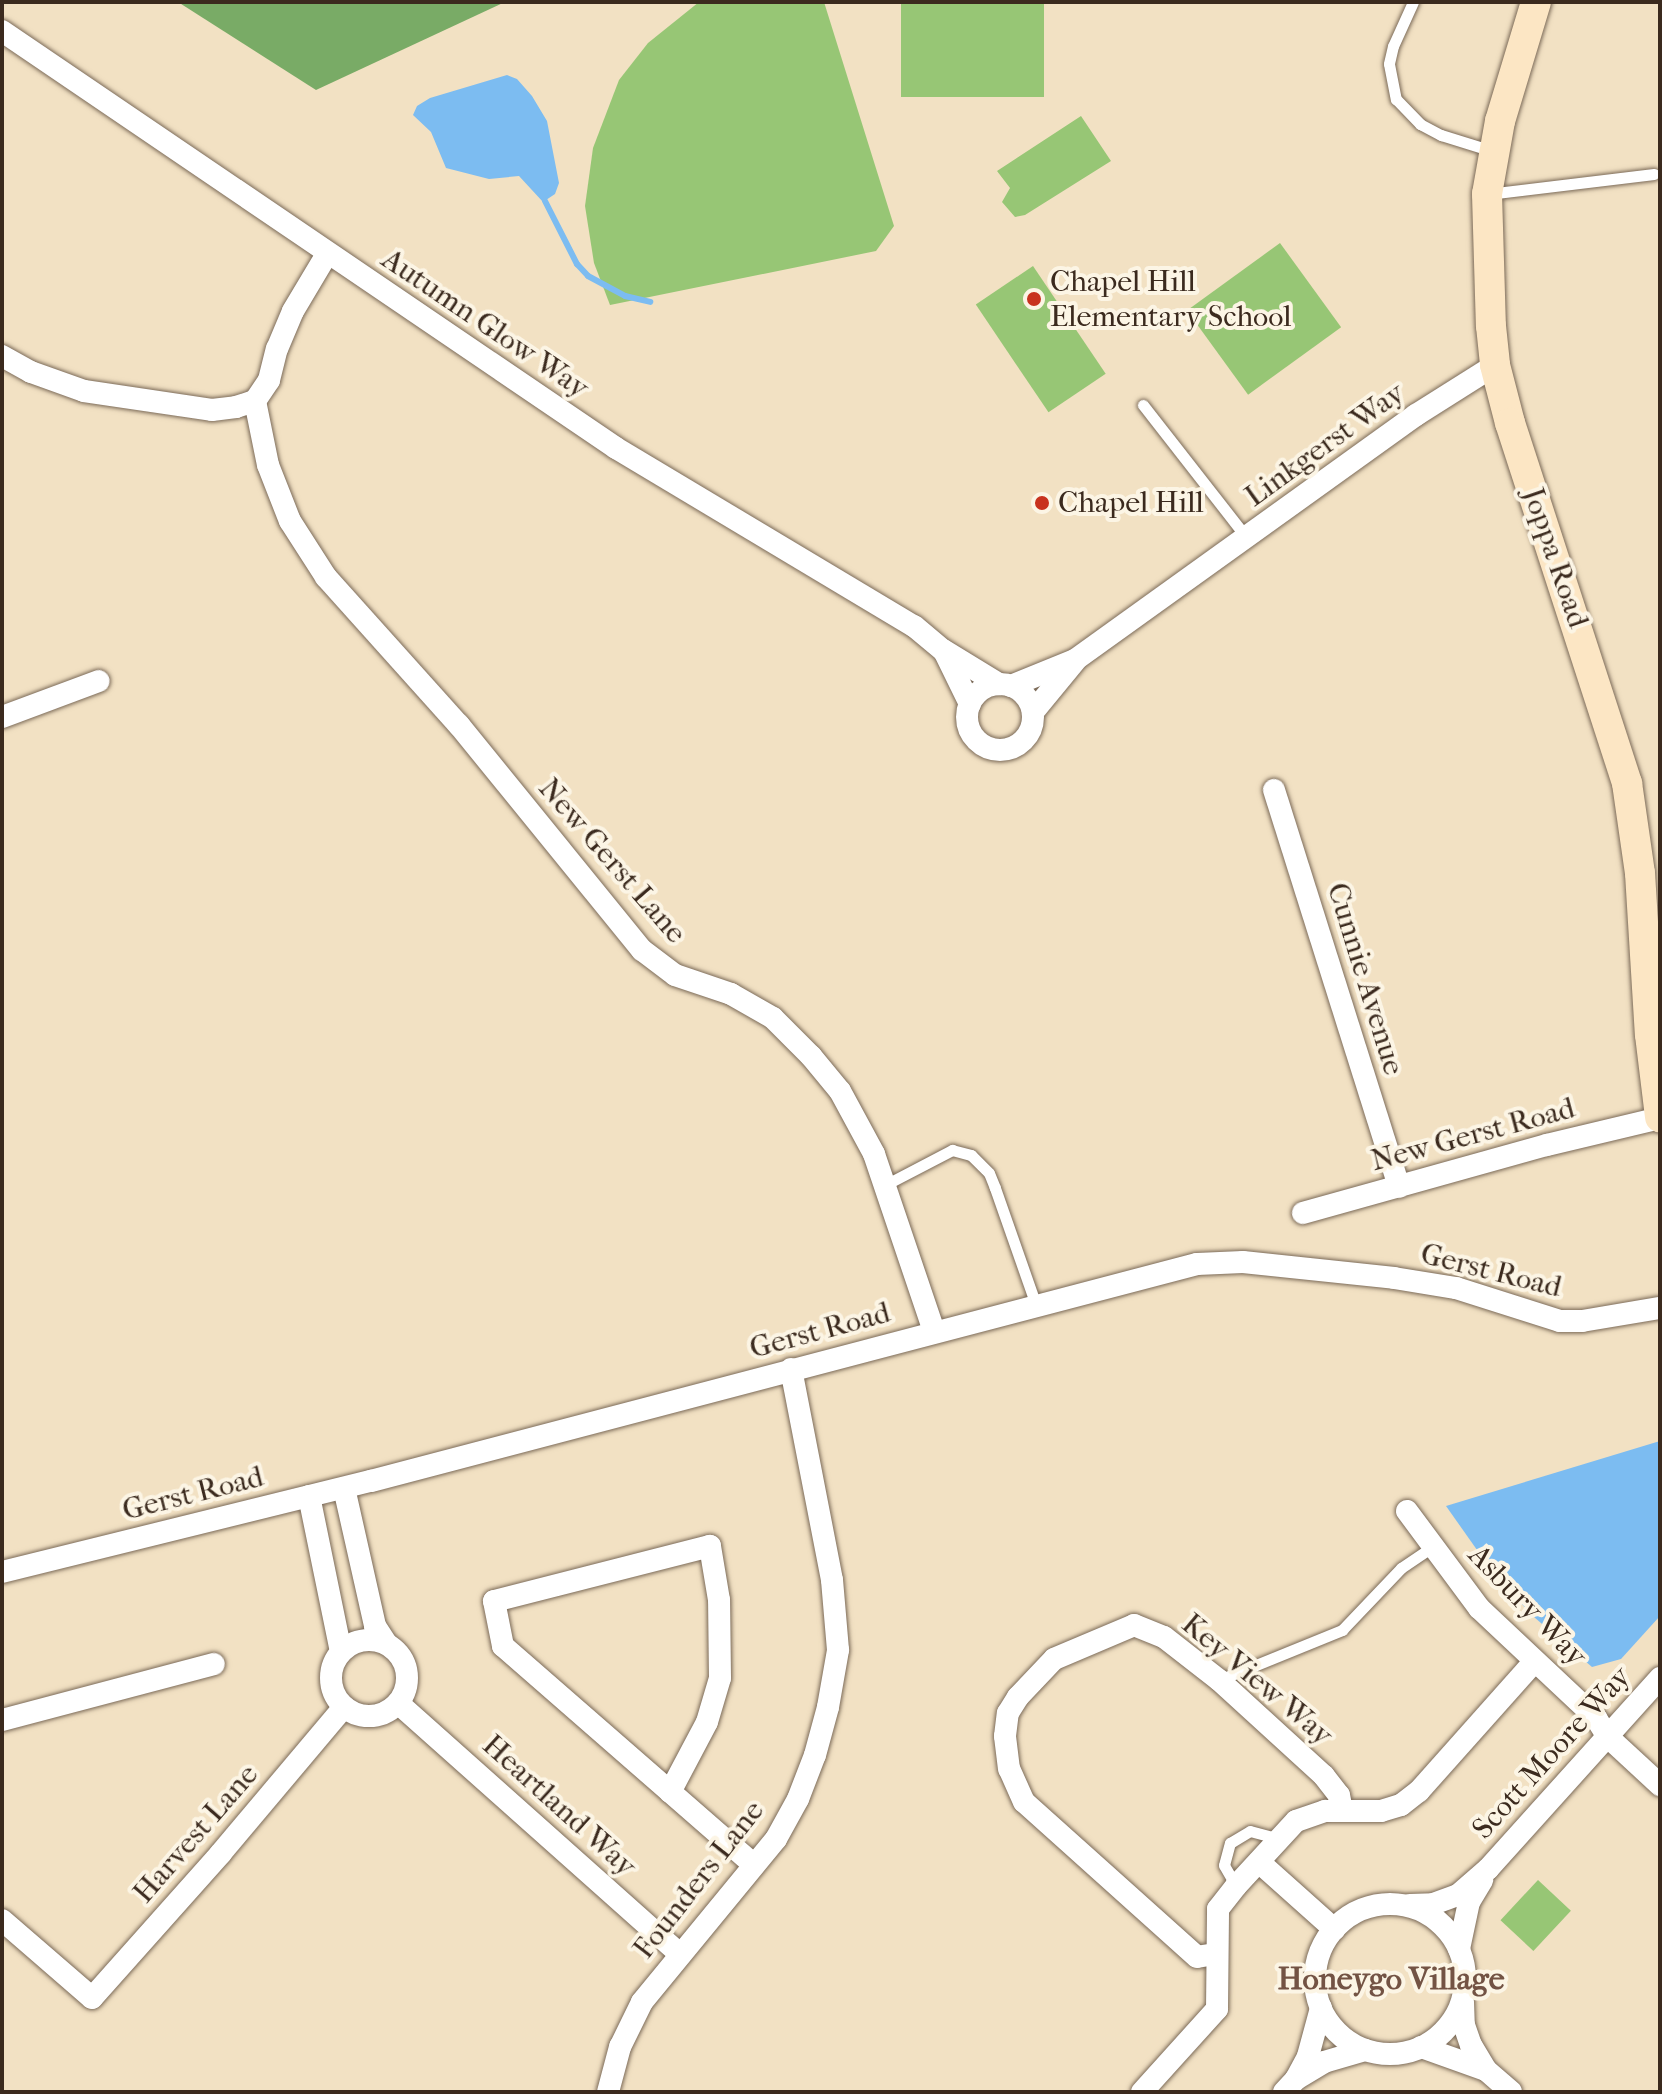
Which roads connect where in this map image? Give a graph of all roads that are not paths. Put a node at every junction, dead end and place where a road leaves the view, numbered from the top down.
1 (1413, 2) edge
2 (1536, 2) edge
3 (2, 31) edge
4 (1494, 152) junction
5 (1654, 174) dead end
6 (1487, 194) junction
7 (327, 254) junction
8 (2, 356) edge
9 (1495, 365) junction
10 (255, 401) junction
11 (1143, 405) dead end
12 (1248, 539) junction
13 (943, 650) junction
14 (1075, 660) junction
15 (99, 681) dead end
16 (1005, 685) junction
17 (970, 704) junction
18 (1033, 712) junction
19 (2, 717) edge
20 (1274, 790) dead end
21 (1660, 1117) edge
22 (885, 1185) junction
23 (1399, 1187) junction
24 (1303, 1213) dead end
25 (1036, 1305) junction
26 (1660, 1308) edge
27 (934, 1331) junction
28 (791, 1369) junction
29 (344, 1488) junction
30 (309, 1496) junction
31 (1407, 1511) dead end
32 (1432, 1547) junction
33 (2, 1572) edge
34 (386, 1643) junction
35 (341, 1652) junction
36 (1534, 1662) junction
37 (214, 1664) dead end
38 (1660, 1678) edge
39 (1219, 1680) junction
40 (398, 1703) junction
41 (344, 1707) junction
42 (2, 1720) edge
43 (1608, 1737) junction
44 (1660, 1785) edge
45 (670, 1792) junction
46 (1342, 1810) junction
47 (1279, 1839) junction
48 (1259, 1862) junction
49 (754, 1865) junction
50 (1488, 1869) junction
51 (1236, 1886) junction
52 (1406, 1906) junction
53 (2, 1920) edge
54 (1334, 1929) junction
55 (1459, 1949) junction
56 (679, 1953) junction
57 (1215, 1954) junction
58 (1463, 1997) junction
59 (1321, 2008) junction
60 (1421, 2047) junction
61 (1365, 2050) junction
62 (1486, 2070) junction
63 (1290, 2086) edge
64 (608, 2092) edge
65 (1142, 2092) edge
66 (1511, 2092) edge

1 - 4 lane
2 - 4 street, Joppa Road
3 - 7 street, Autumn Glow Way
4 - 6 street, Joppa Road
5 - 6 lane
6 - 9 street, Joppa Road
7 - 10 street
7 - 13 street, Autumn Glow Way
8 - 10 street
9 - 12 street, Linkgerst Way
9 - 21 street, Joppa Road
10 - 22 street, New Gerst Lane
11 - 12 lane
12 - 14 street, Linkgerst Way
13 - 16 street, Autumn Glow Way
13 - 17 street, Autumn Glow Way
14 - 16 street, Linkgerst Way
14 - 18 street, Linkgerst Way
15 - 19 street
16 - 17 street
16 - 18 street
17 - 18 street
20 - 23 street, Cunnie Avenue
21 - 23 street, New Gerst Road
22 - 25 lane
22 - 27 street, New Gerst Lane
23 - 24 street, New Gerst Road
25 - 26 street, Gerst Road
25 - 27 street, Gerst Road
27 - 28 street, Gerst Road
28 - 29 street, Gerst Road
28 - 49 street, Founders Lane
29 - 30 street, Gerst Road
29 - 34 street
30 - 33 street, Gerst Road
30 - 35 street
31 - 32 street, Asbury Way
32 - 36 street, Asbury Way
32 - 39 lane
34 - 35 street
34 - 40 street
35 - 41 street
36 - 43 street, Asbury Way
36 - 46 street
37 - 42 street
38 - 43 street, Scott Moore Way
39 - 46 street, Key View Way
39 - 57 street, Key View Way
40 - 41 street
40 - 56 street, Heartland Way
41 - 53 street, Harvest Lane
43 - 44 street, Asbury Way
43 - 50 street, Scott Moore Way
45 - 45 street
45 - 49 street
46 - 47 street
47 - 48 street
47 - 51 lane
48 - 51 street
48 - 54 street
49 - 56 street, Founders Lane
50 - 52 street, Scott Moore Way
50 - 55 street, Scott Moore Way
51 - 57 street
52 - 54 street
52 - 55 street
54 - 59 street
55 - 58 street
56 - 64 street, Founders Lane
57 - 65 street
58 - 60 street
58 - 62 street
59 - 61 street
59 - 63 street
60 - 61 street
60 - 62 street
61 - 63 street
62 - 66 street

